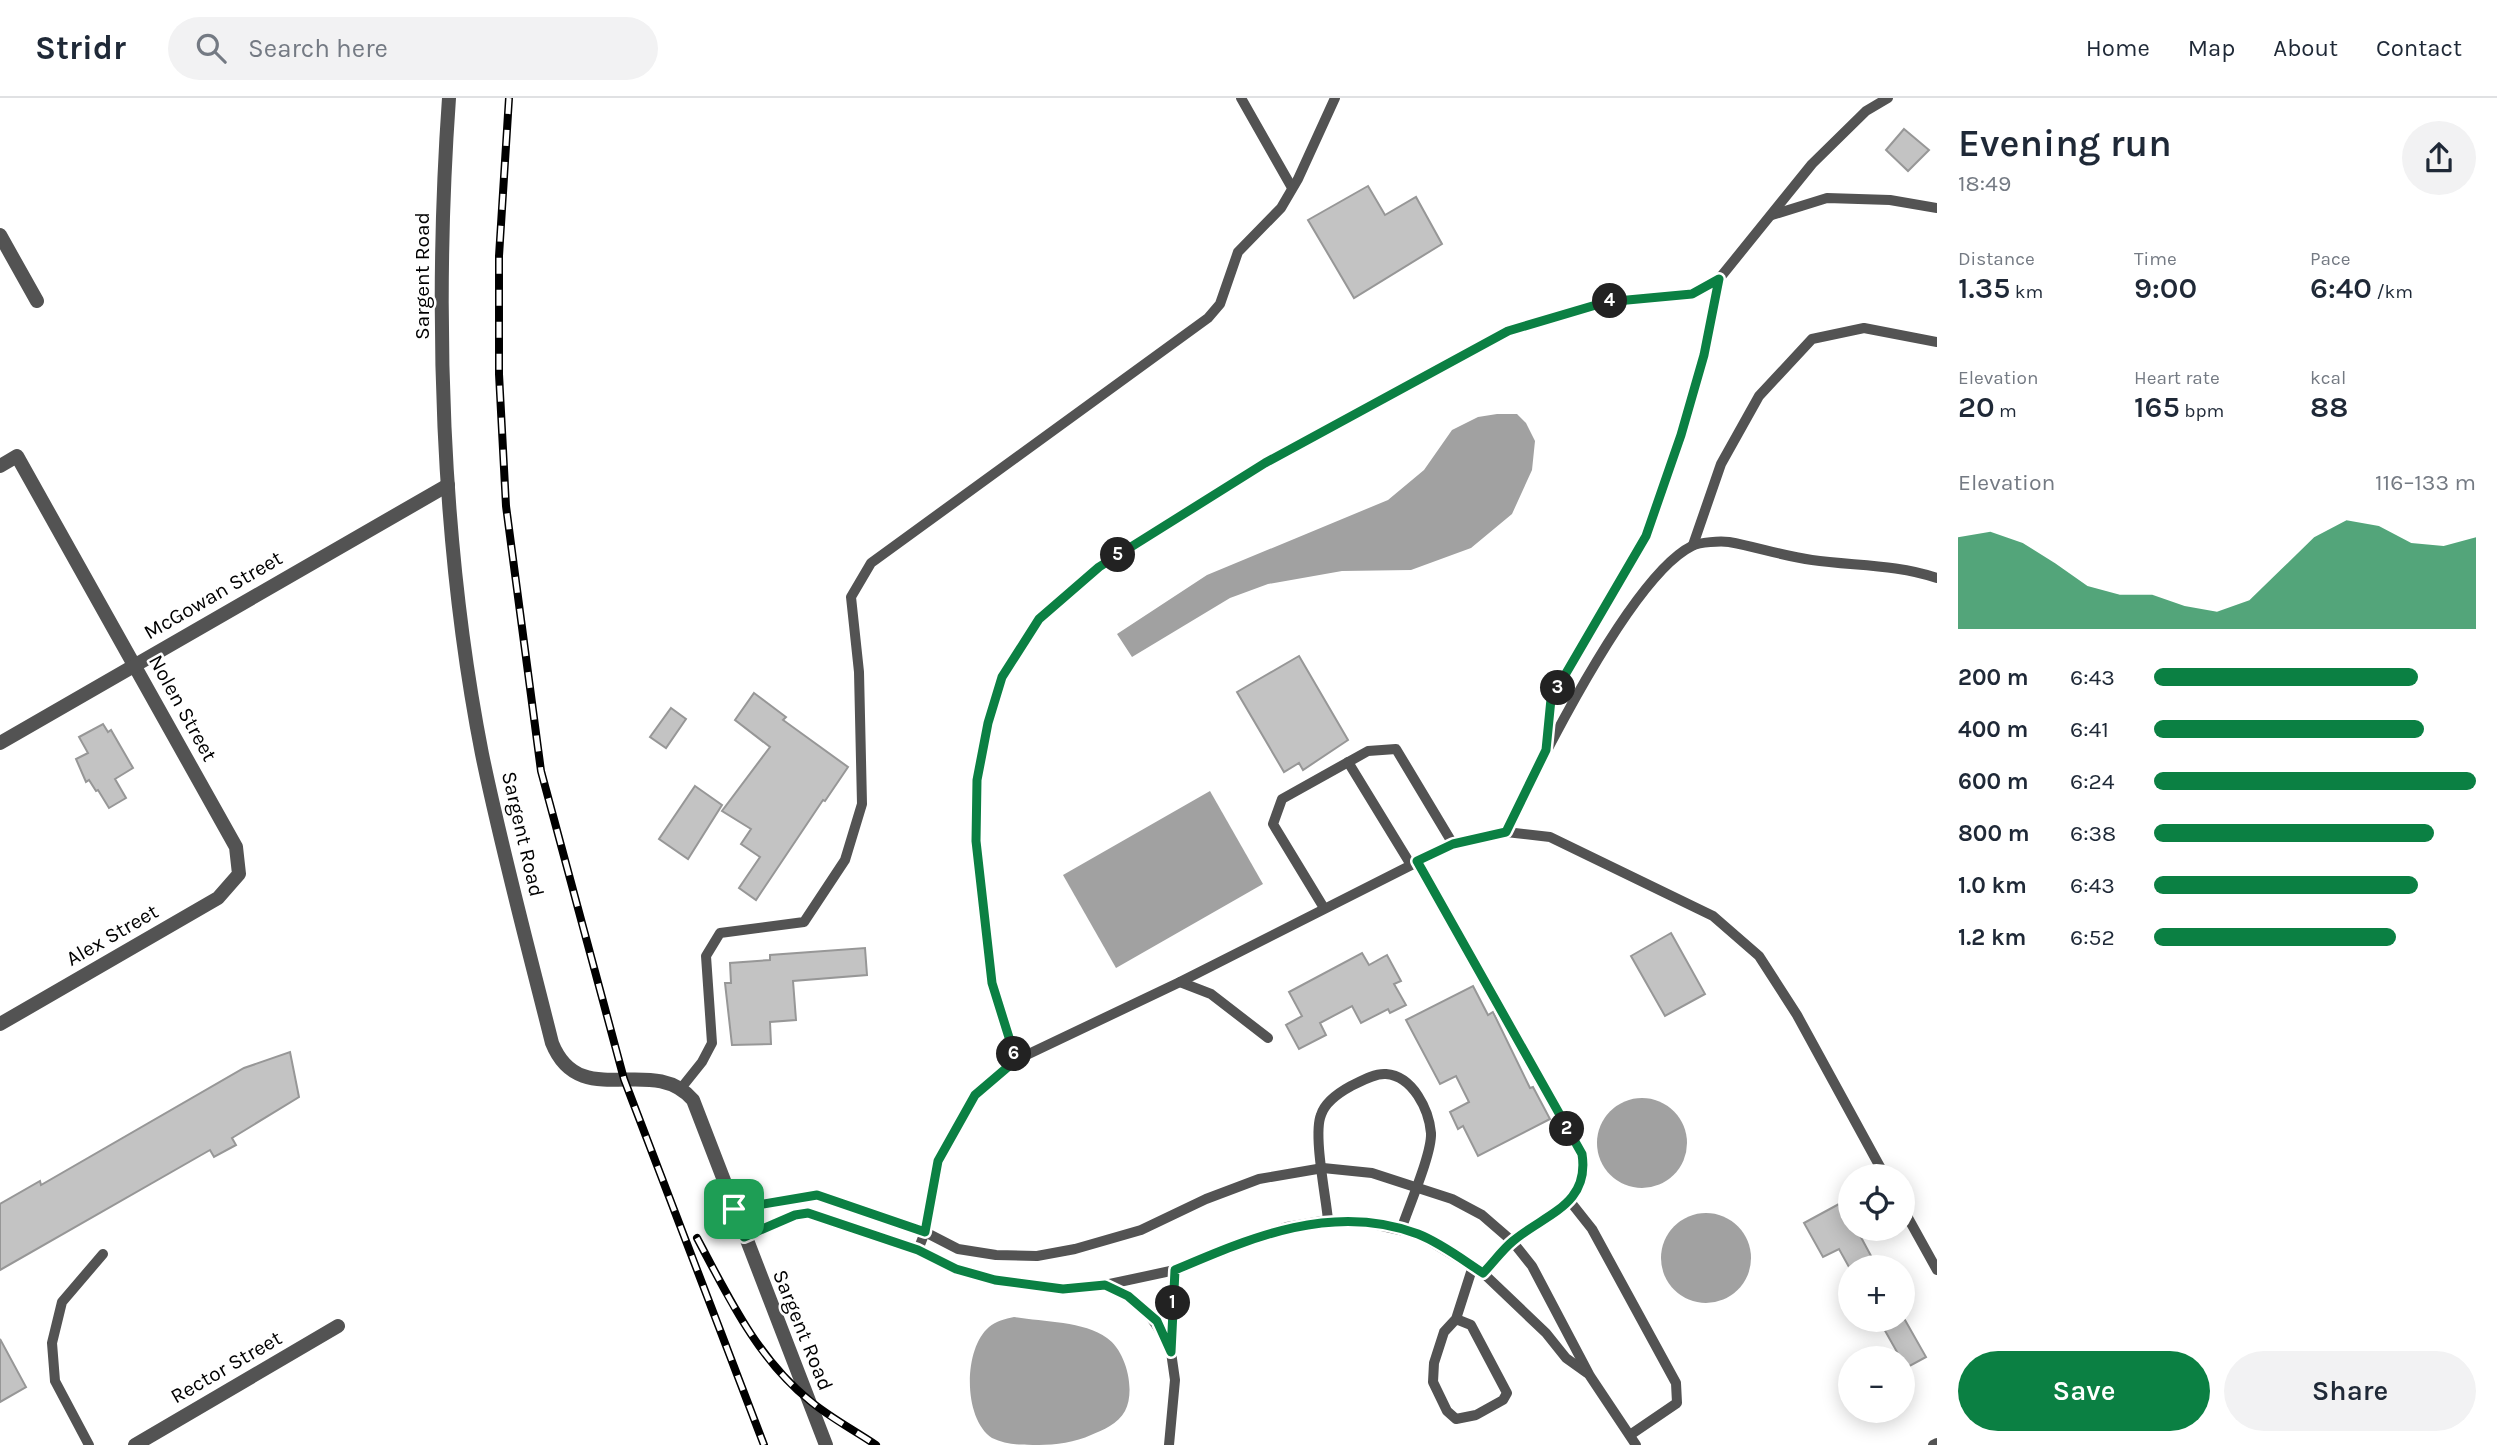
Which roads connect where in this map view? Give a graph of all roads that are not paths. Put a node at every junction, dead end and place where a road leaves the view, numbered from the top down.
1 (449, 98) edge
2 (1241, 98) edge
3 (1335, 98) edge
4 (1888, 98) edge
5 (1291, 187) junction
6 (1937, 208) edge
7 (1771, 215) junction
8 (0, 235) edge
9 (1719, 279) junction
10 (37, 301) dead end
11 (1937, 342) edge
12 (0, 466) edge
13 (448, 485) junction
14 (1693, 545) junction
15 (1937, 578) edge
16 (135, 665) junction
17 (0, 743) edge
18 (1546, 750) junction
19 (1348, 762) junction
20 (1506, 832) junction
21 (1453, 844) junction
22 (1414, 863) junction
23 (239, 874) joint
24 (1324, 908) junction
25 (1180, 982) junction
26 (0, 1024) edge
27 (1268, 1038) dead end
28 (1016, 1060) junction
29 (682, 1087) junction
30 (1878, 1164) edge
31 (1323, 1168) junction
32 (1414, 1186) junction
33 (1569, 1200) junction
34 (734, 1209) junction
35 (1328, 1220) junction
36 (1401, 1230) junction
37 (1915, 1230) edge
38 (925, 1232) junction
39 (744, 1237) junction
40 (1512, 1241) junction
41 (918, 1250) junction
42 (103, 1254) dead end
43 (1473, 1266) junction
44 (1175, 1270) junction
45 (1937, 1270) edge
46 (1483, 1273) junction
47 (1105, 1285) junction
48 (1456, 1318) junction
49 (338, 1326) dead end
50 (1171, 1352) junction
51 (1590, 1376) junction
52 (1630, 1435) junction
53 (89, 1445) edge
54 (135, 1445) edge
55 (826, 1445) edge
56 (1169, 1445) edge
57 (1636, 1445) edge

1 - 13 street, Sargent Road
2 - 5 lane
3 - 5 lane
4 - 7 lane
5 - 29 lane
6 - 7 lane
7 - 9 lane
8 - 10 street
9 - 18 lane
9 - 28 lane
11 - 14 lane
12 - 16 street, Nolen Street
13 - 16 street, McGowan Street
13 - 29 street, Sargent Road
14 - 15 lane
14 - 18 lane
16 - 17 street, McGowan Street
16 - 23 street, Nolen Street
18 - 20 lane
19 - 21 lane
19 - 22 lane
19 - 24 lane
20 - 21 lane
20 - 30 lane
21 - 22 lane
22 - 24 lane
22 - 33 lane
23 - 26 street, Alex Street
24 - 25 lane
25 - 27 lane
25 - 28 lane
28 - 38 lane
29 - 34 street, Sargent Road
31 - 32 lane
31 - 32 lane
31 - 35 lane
31 - 38 lane
32 - 36 lane
32 - 40 lane
33 - 40 lane
33 - 52 lane
34 - 38 lane
34 - 39 street, Sargent Road
35 - 36 lane
35 - 44 lane
36 - 43 lane
37 - 45 lane
38 - 41 lane
39 - 41 lane
39 - 55 street, Sargent Road
40 - 46 lane
40 - 51 lane
41 - 47 lane
42 - 53 lane
43 - 46 lane
43 - 48 lane
44 - 47 lane
44 - 50 lane
46 - 51 lane
47 - 50 lane
48 - 48 lane
49 - 54 street, Rector Street
50 - 56 lane
51 - 52 lane
52 - 57 lane

